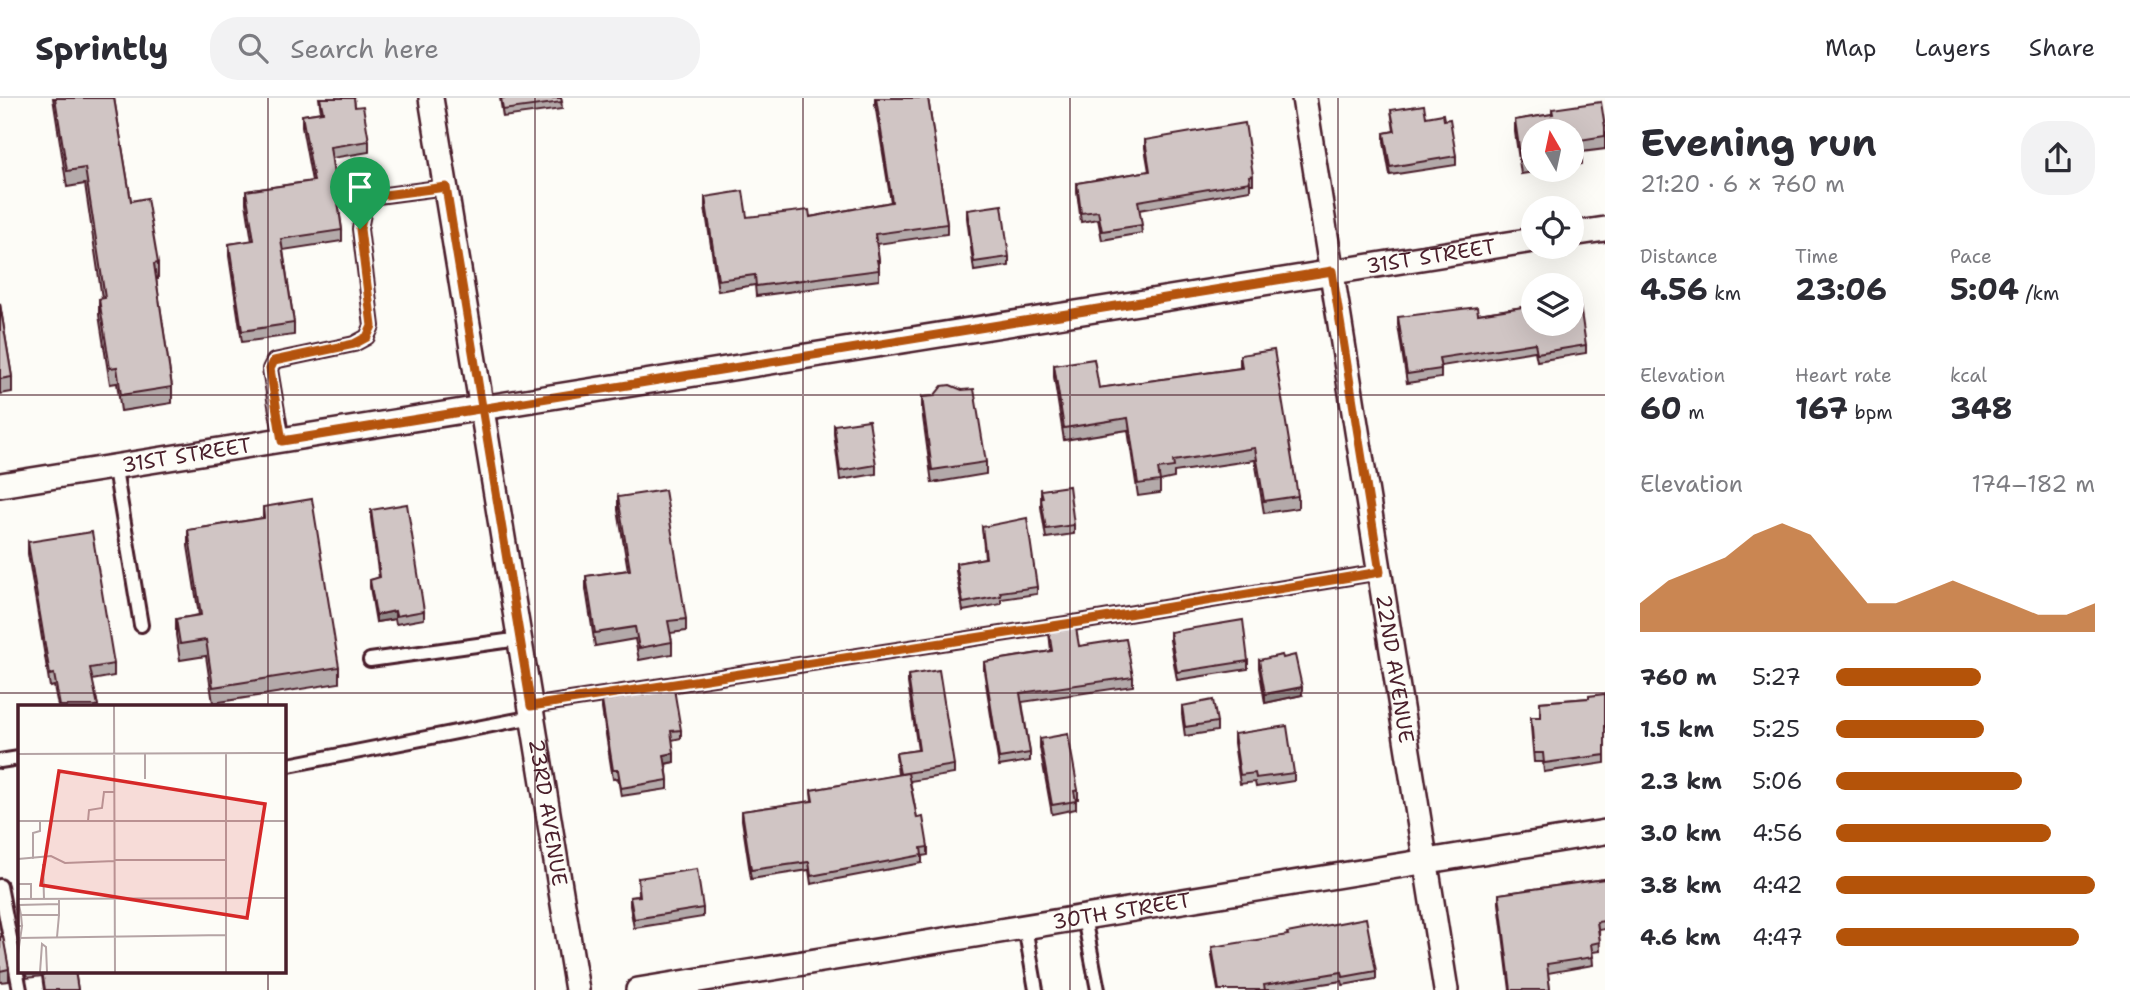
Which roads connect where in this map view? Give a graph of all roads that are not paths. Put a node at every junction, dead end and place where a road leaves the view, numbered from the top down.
1 (432, 98) edge
2 (1304, 98) edge
3 (446, 187) junction
4 (1605, 229) edge
5 (1584, 232) edge
6 (1521, 242) edge
7 (1332, 271) junction
8 (482, 407) junction
9 (282, 441) junction
10 (115, 469) junction
11 (0, 485) edge
12 (1380, 572) junction
13 (141, 625) dead end
14 (520, 639) junction
15 (369, 660) dead end
16 (532, 711) junction
17 (18, 758) edge
18 (0, 761) edge
19 (285, 766) edge
20 (1605, 832) edge
21 (1426, 862) junction
22 (0, 886) edge
23 (1084, 918) junction
24 (1024, 927) junction
25 (20, 990) edge
26 (577, 990) edge
27 (638, 990) edge
28 (1036, 990) edge
29 (1098, 990) edge
30 (1446, 990) edge

1 - 3 street, 23RD AVENUE
2 - 7 street, 22ND AVENUE
3 - 8 street, 23RD AVENUE
3 - 9 lane
4 - 5 street
6 - 7 street, 31ST STREET
7 - 8 street, 31ST STREET
7 - 12 street, 22ND AVENUE
8 - 9 street, 31ST STREET
8 - 14 street, 23RD AVENUE
9 - 10 street, 31ST STREET
10 - 11 street, 31ST STREET
10 - 13 lane
12 - 16 lane
12 - 21 street, 22ND AVENUE
14 - 15 lane
14 - 16 street, 23RD AVENUE
16 - 19 lane
16 - 26 street, 23RD AVENUE
17 - 18 lane
20 - 21 street, 30TH STREET
21 - 23 street, 30TH STREET
21 - 30 street, 22ND AVENUE
22 - 25 lane
23 - 24 street, 30TH STREET
23 - 29 lane
24 - 27 street, 30TH STREET
24 - 28 lane

